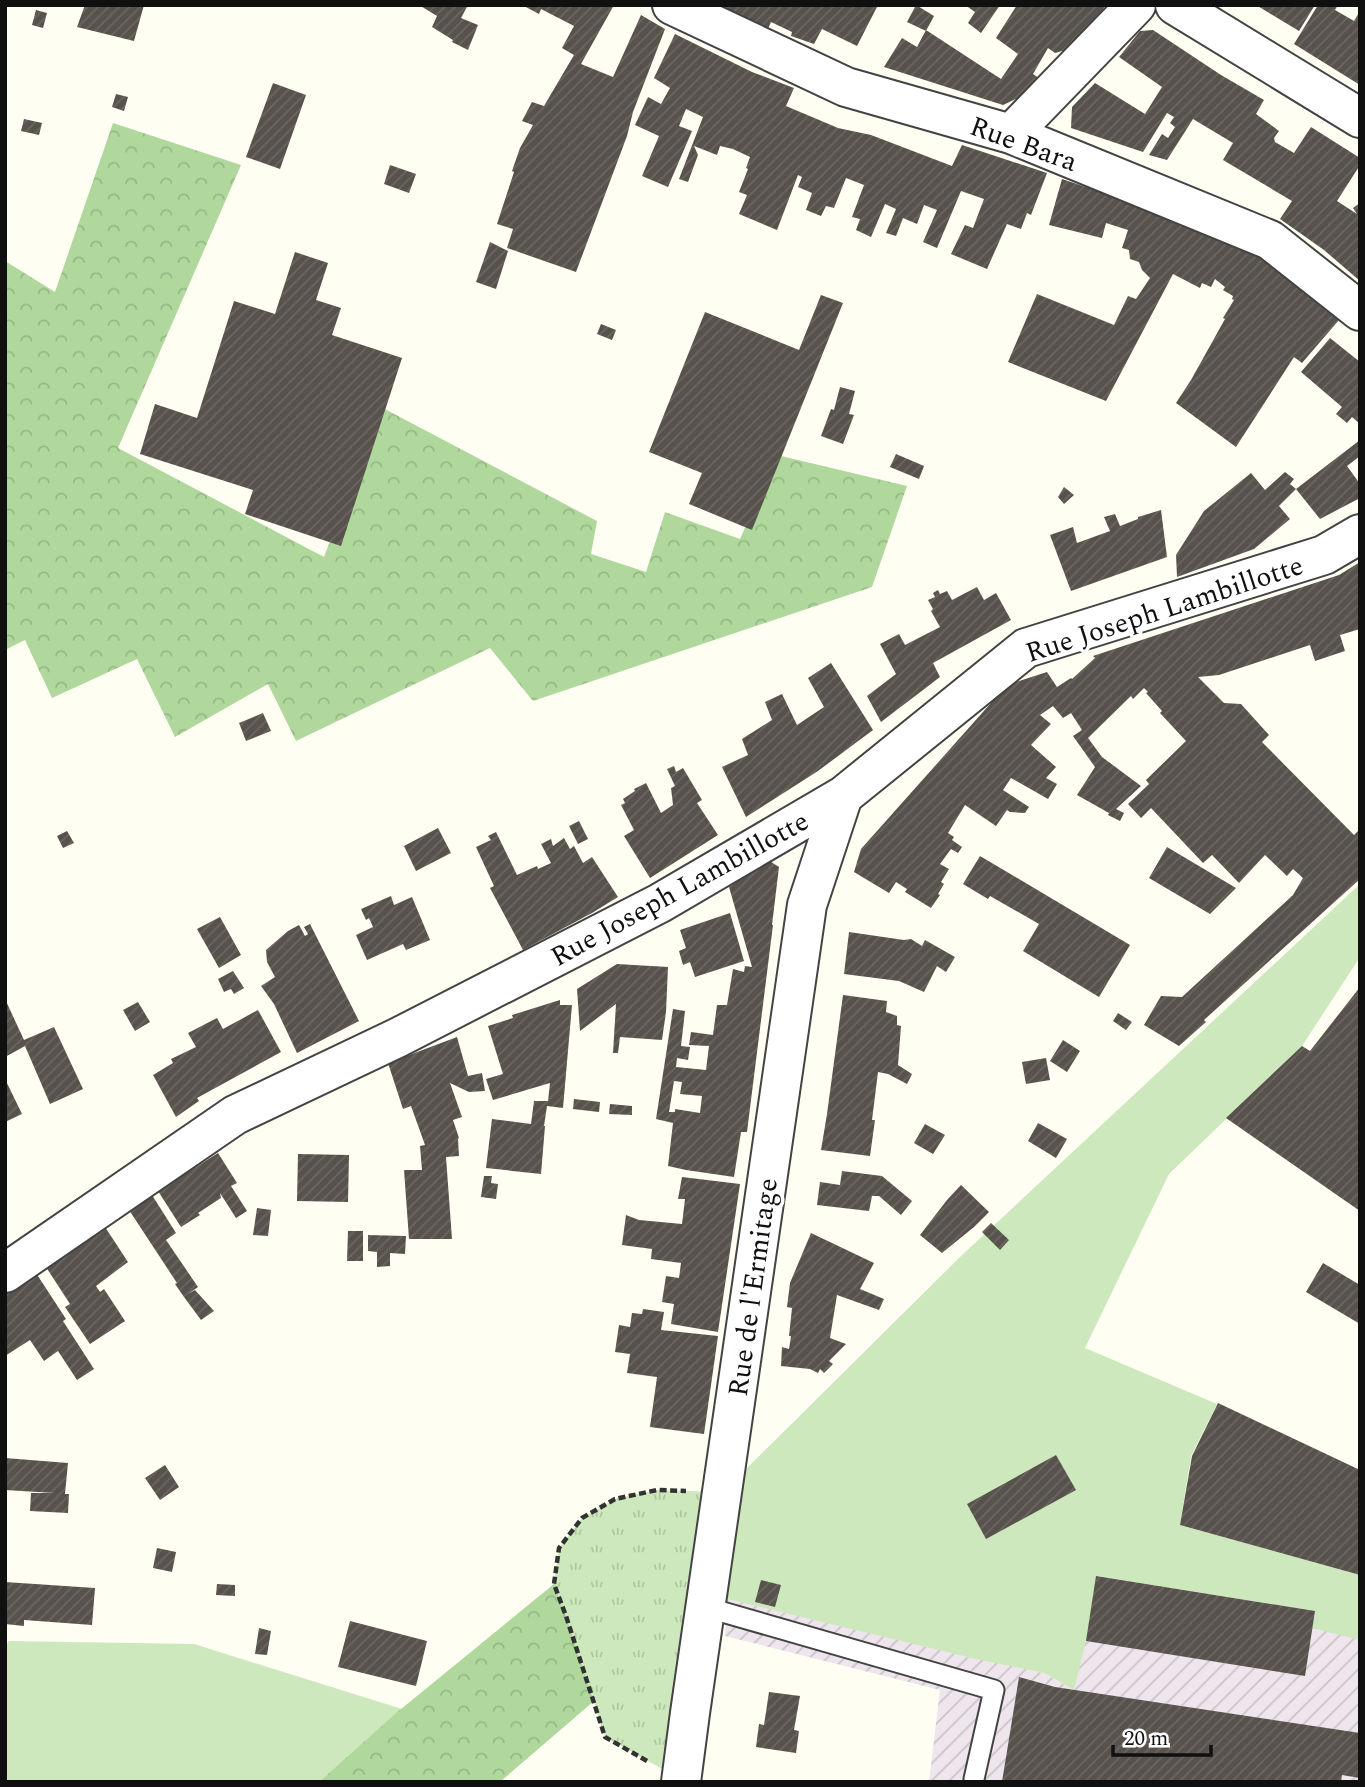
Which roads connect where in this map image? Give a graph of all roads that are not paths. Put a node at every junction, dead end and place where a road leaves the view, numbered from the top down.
1 (672, 5) edge
2 (1136, 5) edge
3 (1175, 5) edge
4 (1360, 118) edge
5 (1011, 134) junction
6 (1360, 311) edge
7 (1360, 534) edge
8 (843, 796) junction
9 (5, 1273) edge
10 (705, 1608) junction
11 (974, 1779) dead end
12 (681, 1781) edge

1 - 5 street, Rue Bara
2 - 5 street
3 - 4 street
5 - 6 street, Rue Bara
7 - 8 street, Rue Joseph Lambillotte
8 - 9 street, Rue Joseph Lambillotte
8 - 10 street, Rue de l'Ermitage
10 - 11 lane
10 - 12 street, Rue de l'Ermitage

